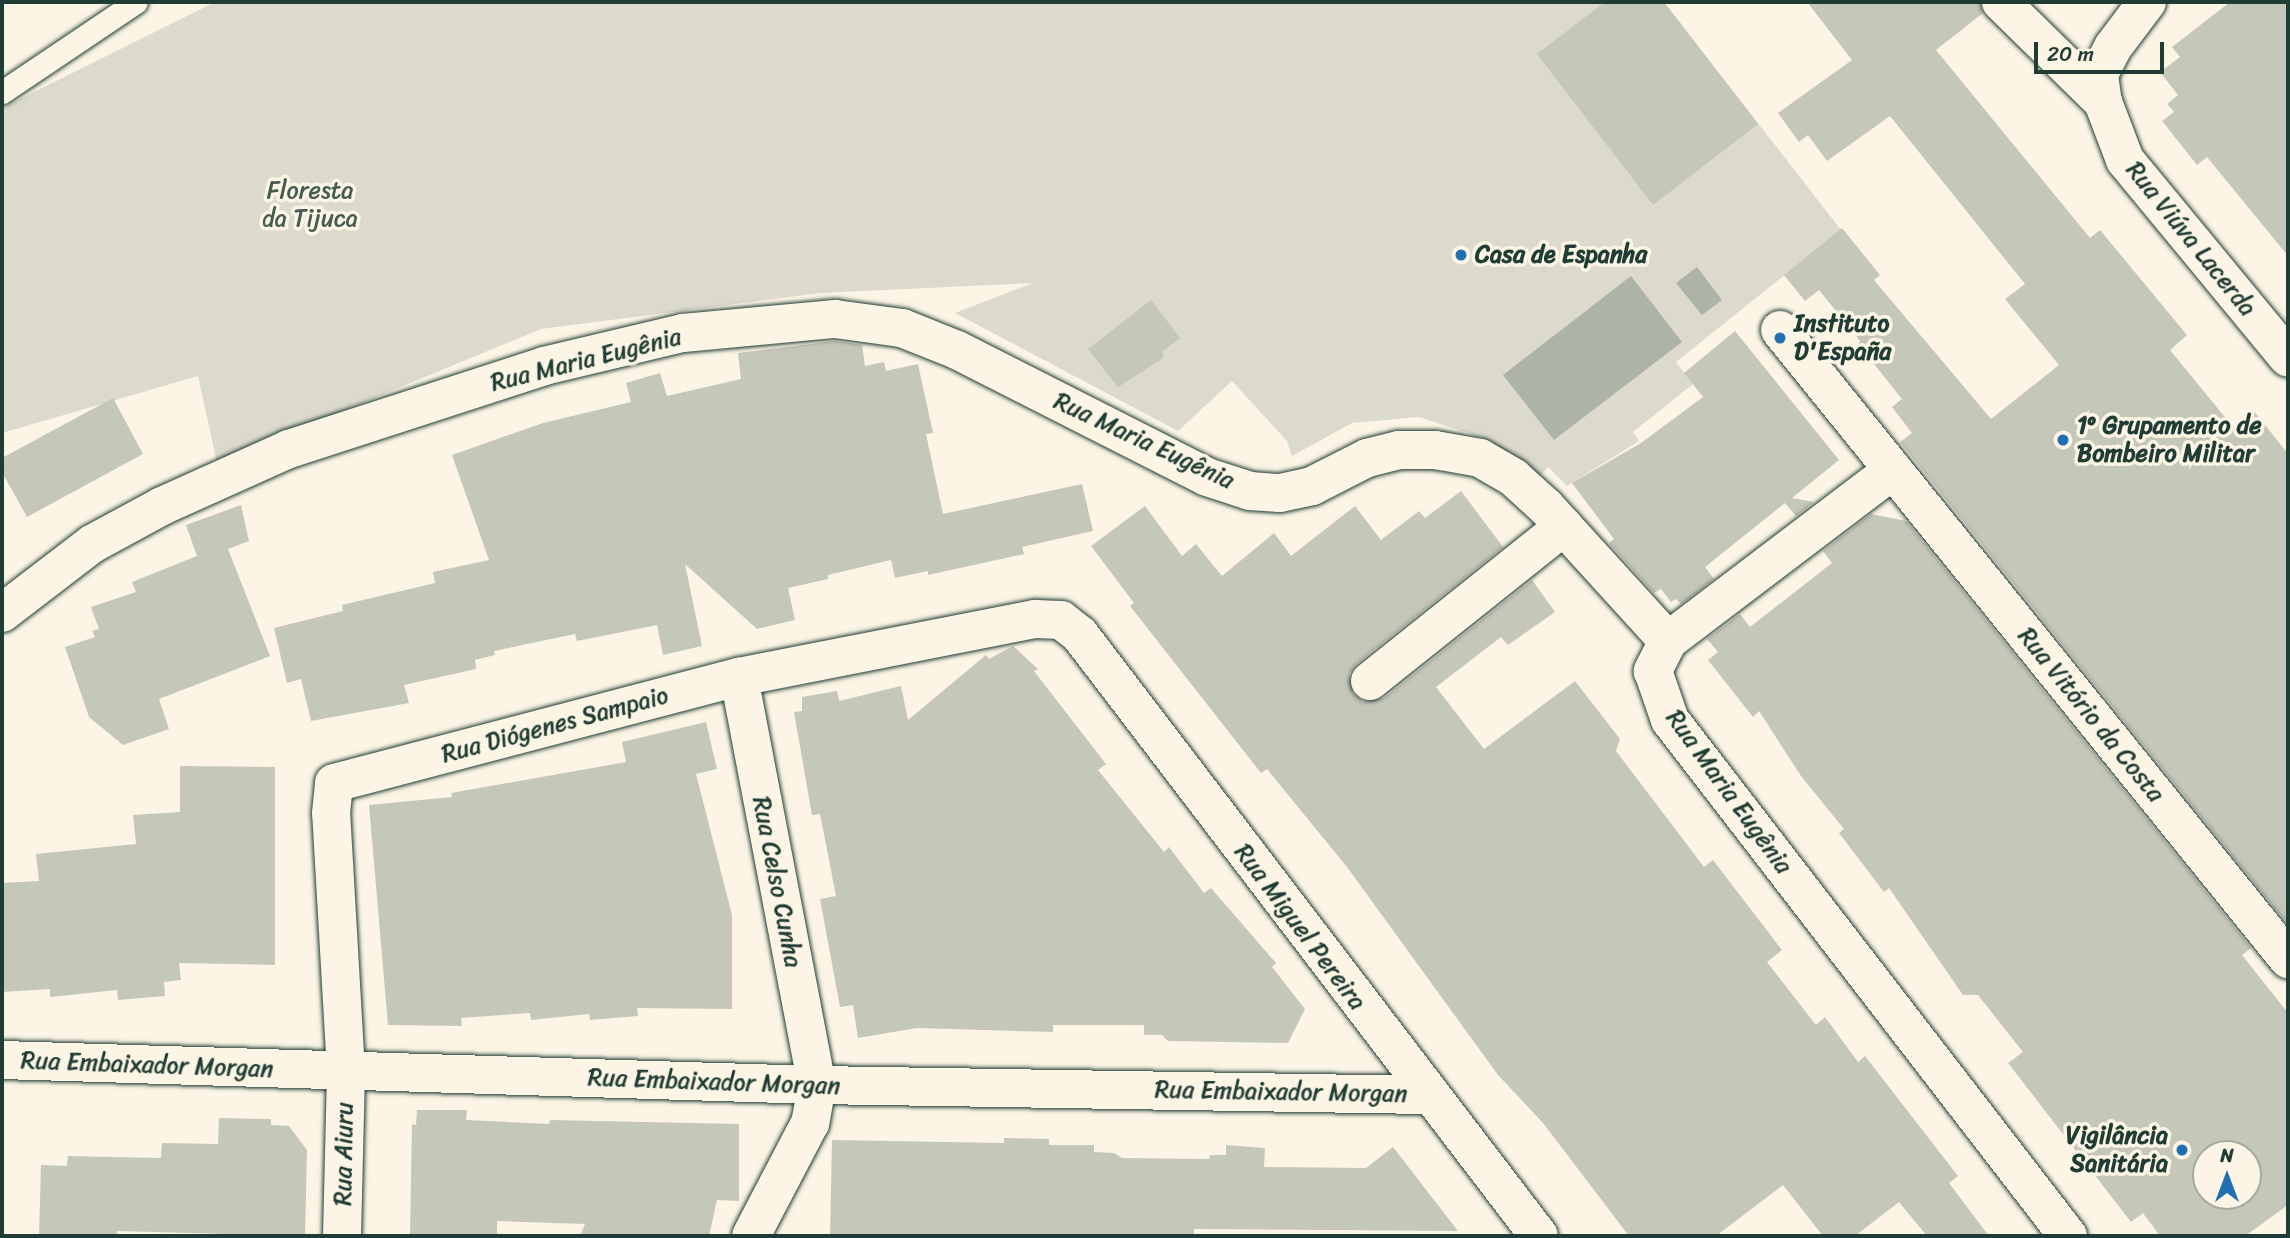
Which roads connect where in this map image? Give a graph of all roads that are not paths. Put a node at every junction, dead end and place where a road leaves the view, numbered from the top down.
1 (136, 2) edge
2 (2001, 2) edge
3 (2147, 2) edge
4 (2, 92) edge
5 (2103, 102) junction
6 (1780, 330) dead end
7 (2288, 358) edge
8 (1893, 470) junction
9 (1564, 526) junction
10 (2, 613) edge
11 (1061, 620) joint
12 (1668, 641) junction
13 (739, 677) junction
14 (1370, 681) dead end
15 (2288, 959) edge
16 (2, 1060) edge
17 (346, 1071) junction
18 (817, 1085) junction
19 (1427, 1095) junction
20 (342, 1236) edge
21 (751, 1236) edge
22 (1539, 1236) edge
23 (2068, 1236) edge

1 - 4 lane
2 - 5 street
3 - 5 street, Rua Viúva Lacerda
5 - 7 street, Rua Viúva Lacerda
6 - 8 street, Rua Vitório da Costa
8 - 12 street
8 - 15 street, Rua Vitório da Costa
9 - 10 street, Rua Maria Eugênia
9 - 12 street, Rua Maria Eugênia
9 - 14 street
11 - 13 street, Rua Diógenes Sampaio
11 - 19 street, Rua Miguel Pereira
12 - 23 street, Rua Maria Eugênia
13 - 17 street, Rua Diógenes Sampaio
13 - 18 street, Rua Celso Cunha
16 - 17 street, Rua Embaixador Morgan
17 - 18 street, Rua Embaixador Morgan
17 - 20 street, Rua Aiuru
18 - 19 street, Rua Embaixador Morgan
18 - 21 street
19 - 22 street, Rua Miguel Pereira

